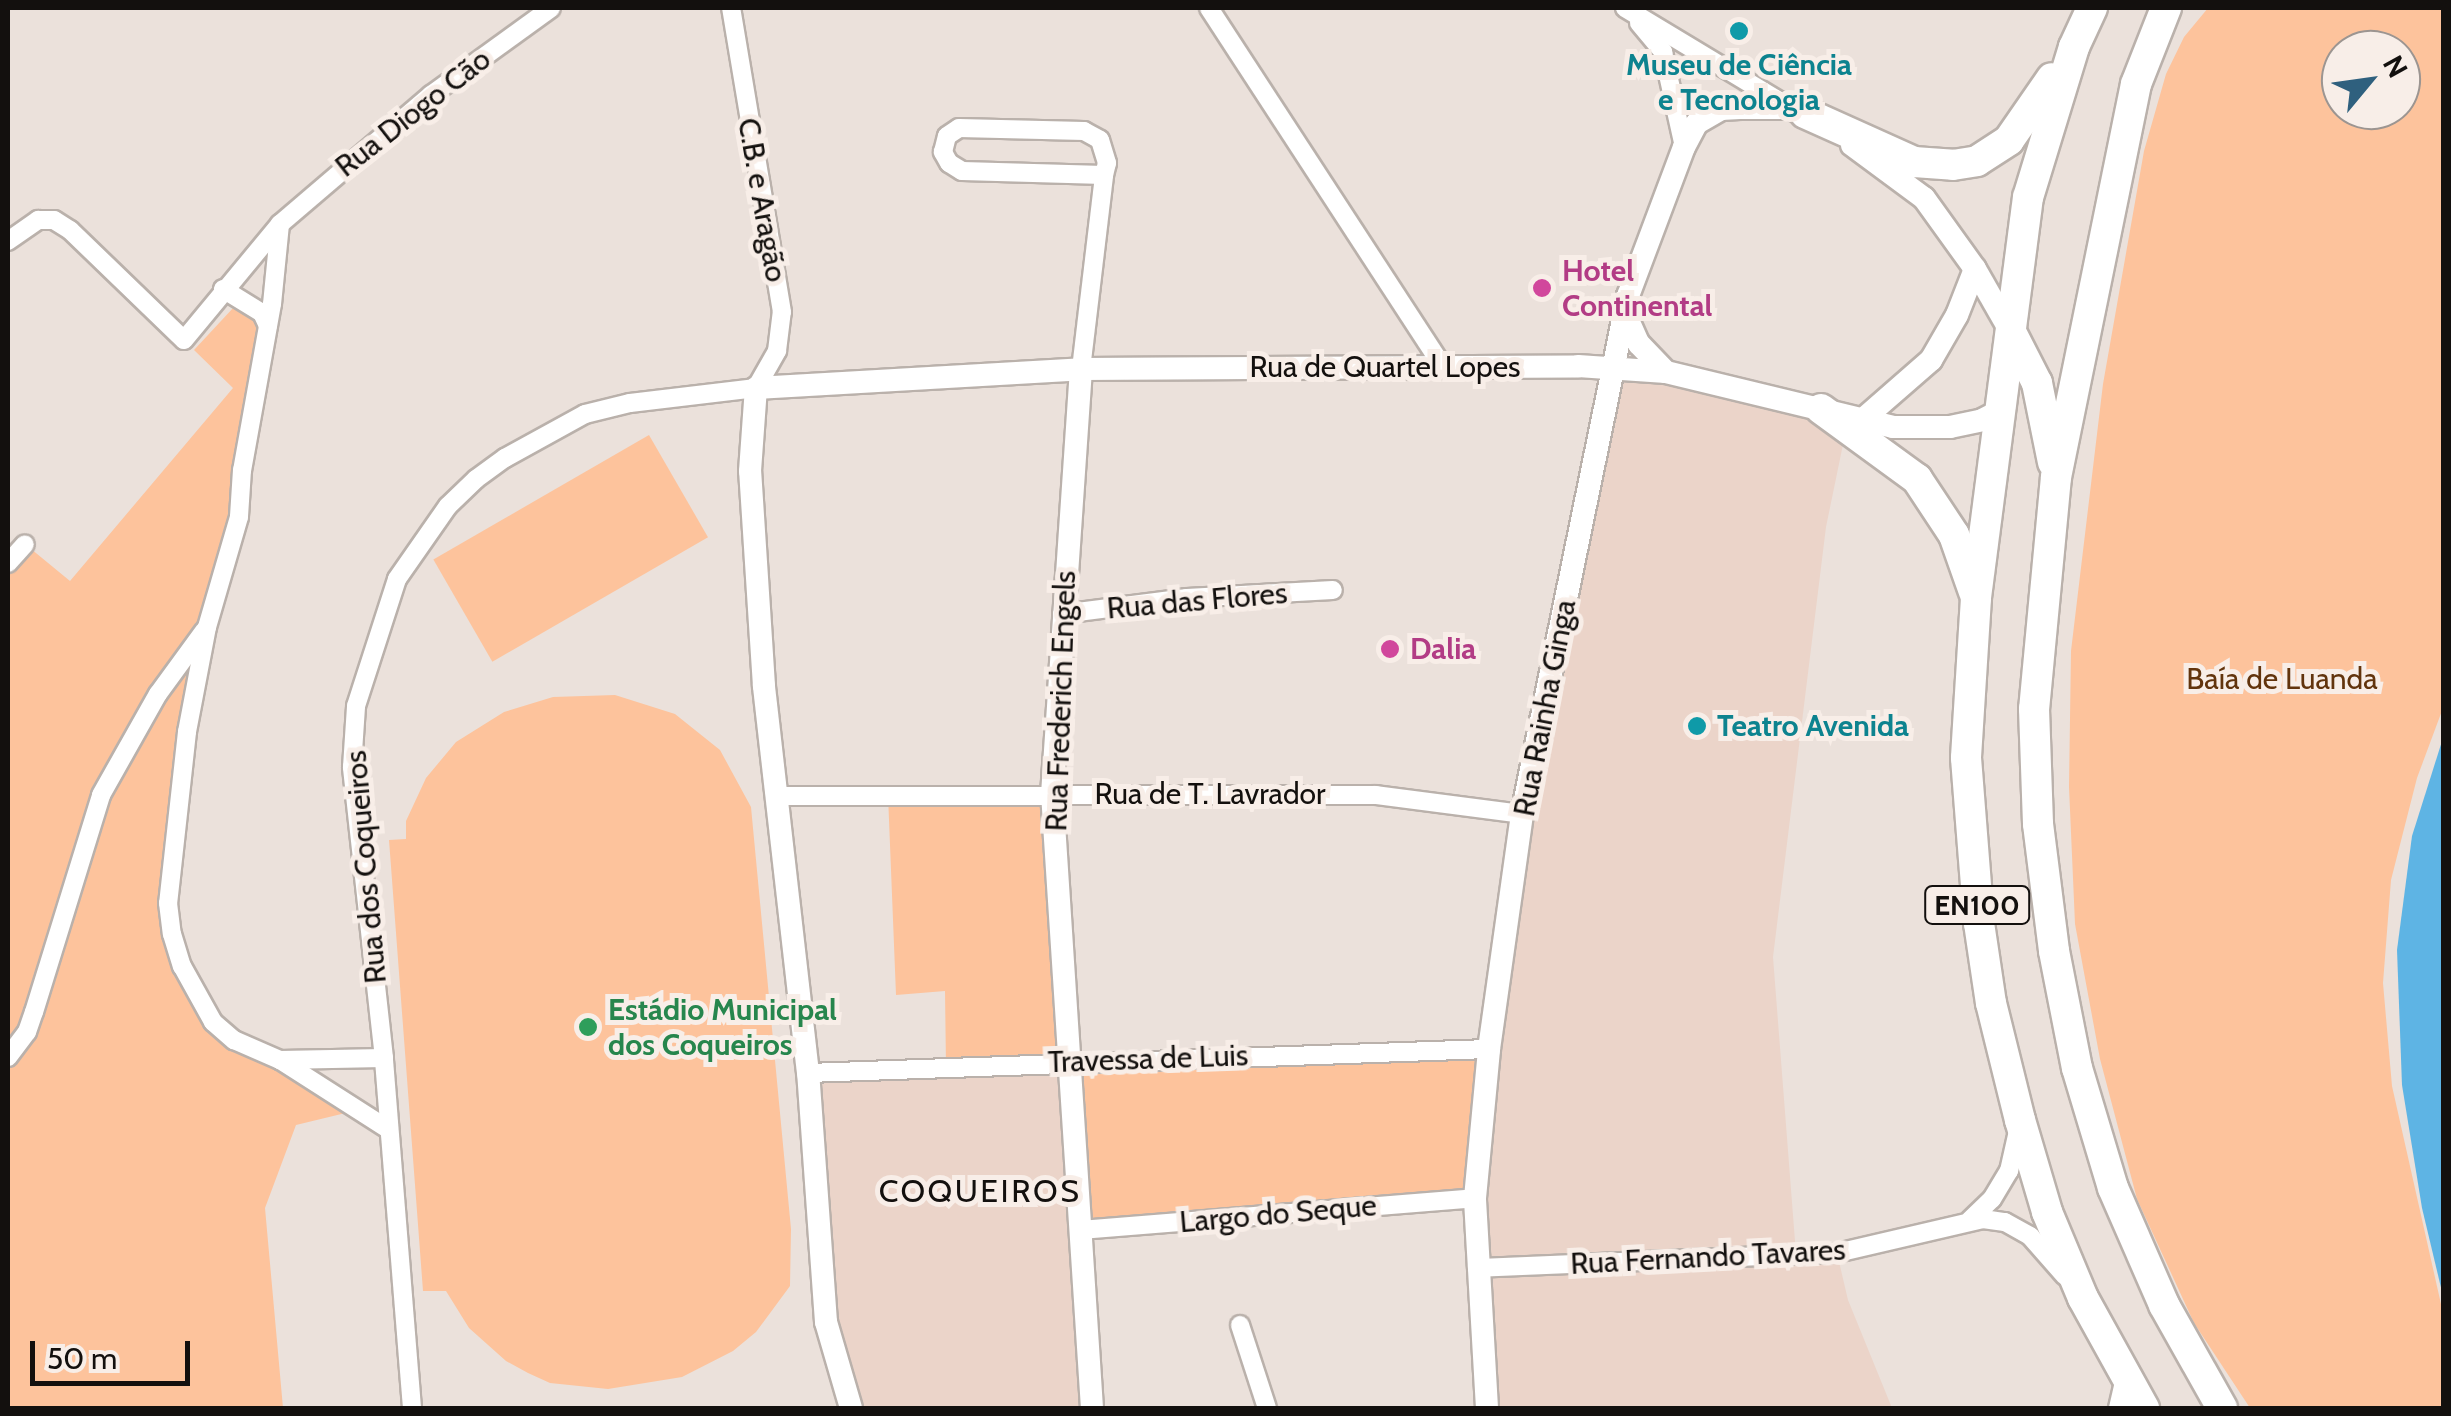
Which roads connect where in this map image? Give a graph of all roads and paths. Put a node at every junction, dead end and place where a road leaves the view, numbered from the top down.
1 (551, 8) edge
2 (731, 8) edge
3 (1209, 8) edge
4 (1626, 8) edge
5 (2092, 8) edge
6 (2166, 8) edge
7 (2074, 47) junction
8 (1798, 111) junction
9 (1684, 147) junction
10 (1104, 175) junction
11 (280, 224) junction
12 (8, 241) edge
13 (1975, 269) junction
14 (223, 289) junction
15 (2093, 302) junction
16 (1624, 311) junction
17 (268, 326) junction
18 (2011, 332) junction
19 (1442, 366) junction
20 (1610, 368) junction
21 (1082, 370) junction
22 (1666, 372) junction
23 (2037, 384) junction
24 (756, 388) junction
25 (2004, 409) junction
26 (1821, 410) junction
27 (1861, 421) junction
28 (2056, 477) junction
29 (25, 544) dead end
30 (8, 563) edge
31 (1333, 590) dead end
32 (1976, 598) junction
33 (1062, 614) junction
34 (207, 628) junction
35 (1052, 793) junction
36 (777, 796) junction
37 (1522, 814) junction
38 (1489, 1049) junction
39 (8, 1058) edge
40 (384, 1058) junction
41 (280, 1060) junction
42 (1069, 1061) junction
43 (808, 1073) junction
44 (2020, 1120) junction
45 (388, 1129) junction
46 (1475, 1198) junction
47 (1970, 1220) junction
48 (1080, 1230) junction
49 (1477, 1268) junction
50 (2083, 1298) junction
51 (1240, 1326) dead end
52 (2125, 1378) junction
53 (412, 1408) edge
54 (851, 1408) edge
55 (1092, 1408) edge
56 (1266, 1408) edge
57 (1488, 1408) edge
58 (2118, 1408) edge
59 (2144, 1408) edge
60 (2222, 1408) edge

1 - 11 street, Rua Diogo Cão
2 - 24 street, C.B. e Aragão
3 - 19 street
4 - 8 street
4 - 9 street
5 - 7 main road, EN100
6 - 15 main road, EN100
7 - 8 main road
7 - 18 main road, EN100
8 - 9 street, Rua Rainha Ginga
8 - 13 street
9 - 16 street, Rua Rainha Ginga
10 - 10 street
10 - 21 street, Rua Frederich Engels
11 - 14 street, Rua Diogo Cão
11 - 17 street
12 - 14 street, Rua Diogo Cão
13 - 18 street
13 - 27 street
14 - 17 street
15 - 23 main road
15 - 28 main road, EN100
16 - 20 street, Rua Rainha Ginga
16 - 22 street
17 - 34 street
18 - 23 main road
18 - 25 main road, EN100
19 - 20 street, Rua de Quartel Lopes
19 - 21 street, Rua de Quartel Lopes
20 - 22 street, Rua de Quartel Lopes
20 - 37 street, Rua Rainha Ginga
21 - 24 street, Rua de Quartel Lopes
21 - 33 street, Rua Frederich Engels
22 - 26 street, Rua de Quartel Lopes
23 - 25 main road
23 - 28 main road
24 - 36 street
24 - 40 street, Rua dos Coqueiros
25 - 27 street, Rua de Quartel Lopes
25 - 32 main road, EN100
26 - 27 street, Rua de Quartel Lopes
26 - 32 main road
28 - 60 main road, EN100
29 - 30 street
31 - 33 street, Rua das Flores
32 - 44 main road, EN100
33 - 35 street, Rua Frederich Engels
34 - 39 street
34 - 41 street
35 - 36 street, Rua de T. Lavrador
35 - 37 street, Rua de T. Lavrador
35 - 42 street, Rua Frederich Engels
36 - 43 street
37 - 38 street, Rua Rainha Ginga
38 - 42 street, Travessa de Luis
38 - 46 street, Rua Rainha Ginga
40 - 41 street
40 - 45 street, Rua dos Coqueiros
41 - 45 street
42 - 43 street, Travessa de Luis
42 - 48 street, Rua Frederich Engels
43 - 54 street
44 - 47 street
44 - 50 main road, EN100
45 - 53 street, Rua dos Coqueiros
46 - 48 street, Largo do Seque
46 - 49 street, Rua Rainha Ginga
47 - 49 street, Rua Fernando Tavares
47 - 50 street, Rua Fernando Tavares
48 - 55 street, Rua Frederich Engels
49 - 57 street, Rua Rainha Ginga
50 - 52 main road, EN100
51 - 56 street
52 - 58 street
52 - 59 main road, EN100

